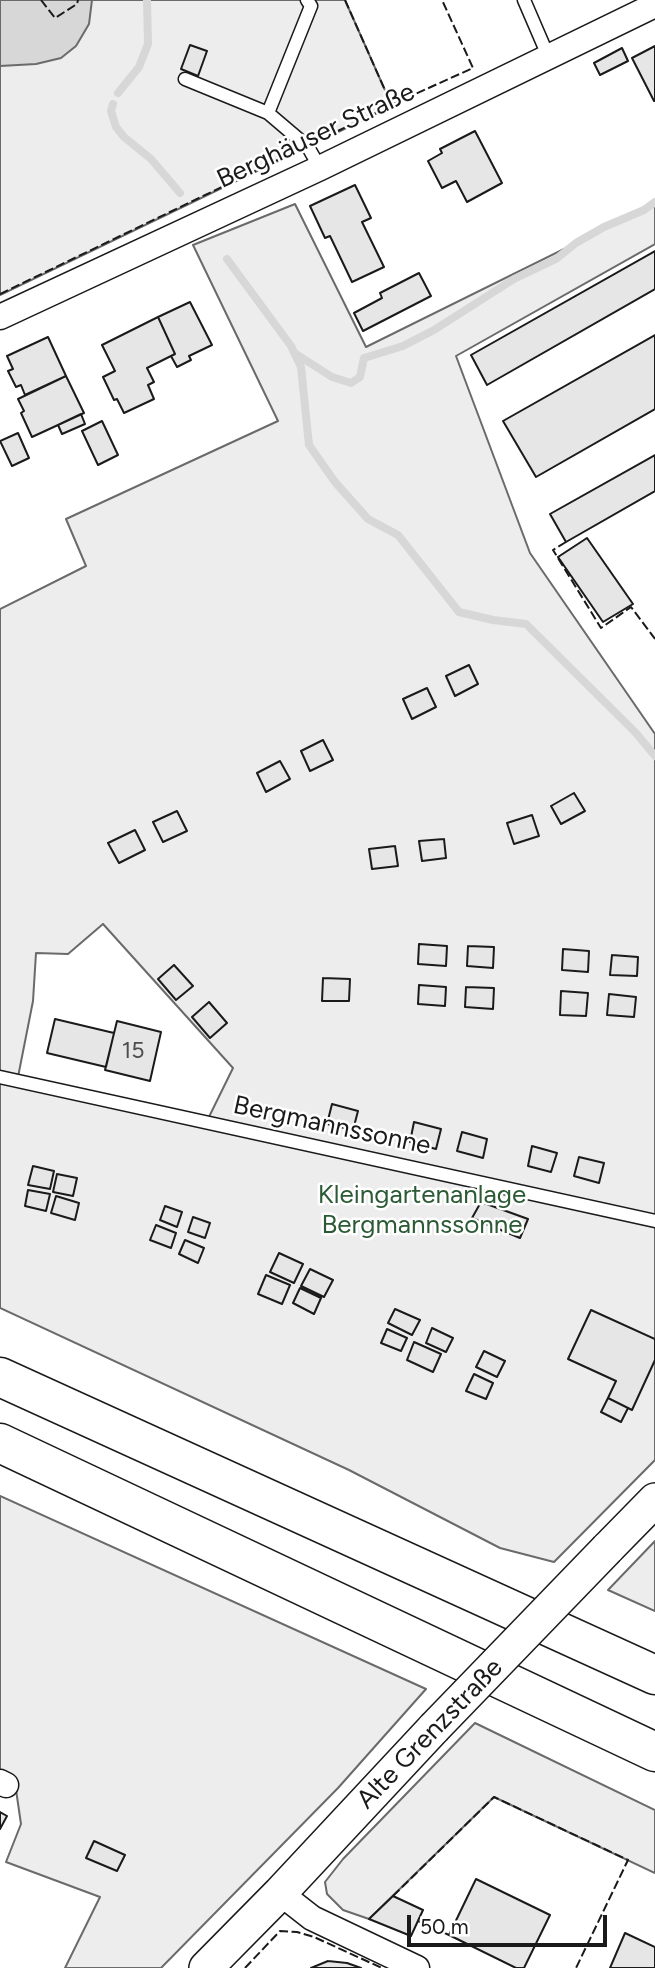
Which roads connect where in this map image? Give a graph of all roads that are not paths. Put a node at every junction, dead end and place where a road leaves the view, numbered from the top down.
1 (307, 0) edge
2 (524, 0) edge
3 (655, 5) edge
4 (549, 58) junction
5 (185, 79) dead end
6 (268, 113) junction
7 (320, 168) junction
8 (0, 317) edge
9 (0, 1077) edge
10 (655, 1221) edge
11 (0, 1377) edge
12 (0, 1443) edge
13 (655, 1500) edge
14 (655, 1675) edge
15 (655, 1752) edge
16 (280, 1893) junction
17 (206, 1968) edge
18 (418, 1968) edge

1 - 6 lane
2 - 4 lane
3 - 4 street, Berghäuser Straße
4 - 7 street, Berghäuser Straße
5 - 6 lane
6 - 7 lane
7 - 8 street, Berghäuser Straße
9 - 10 lane, Bergmannssonne
11 - 14 highway
12 - 15 highway
13 - 16 street, Alte Grenzstraße, bridge
16 - 17 street, Alte Grenzstraße
16 - 18 street

